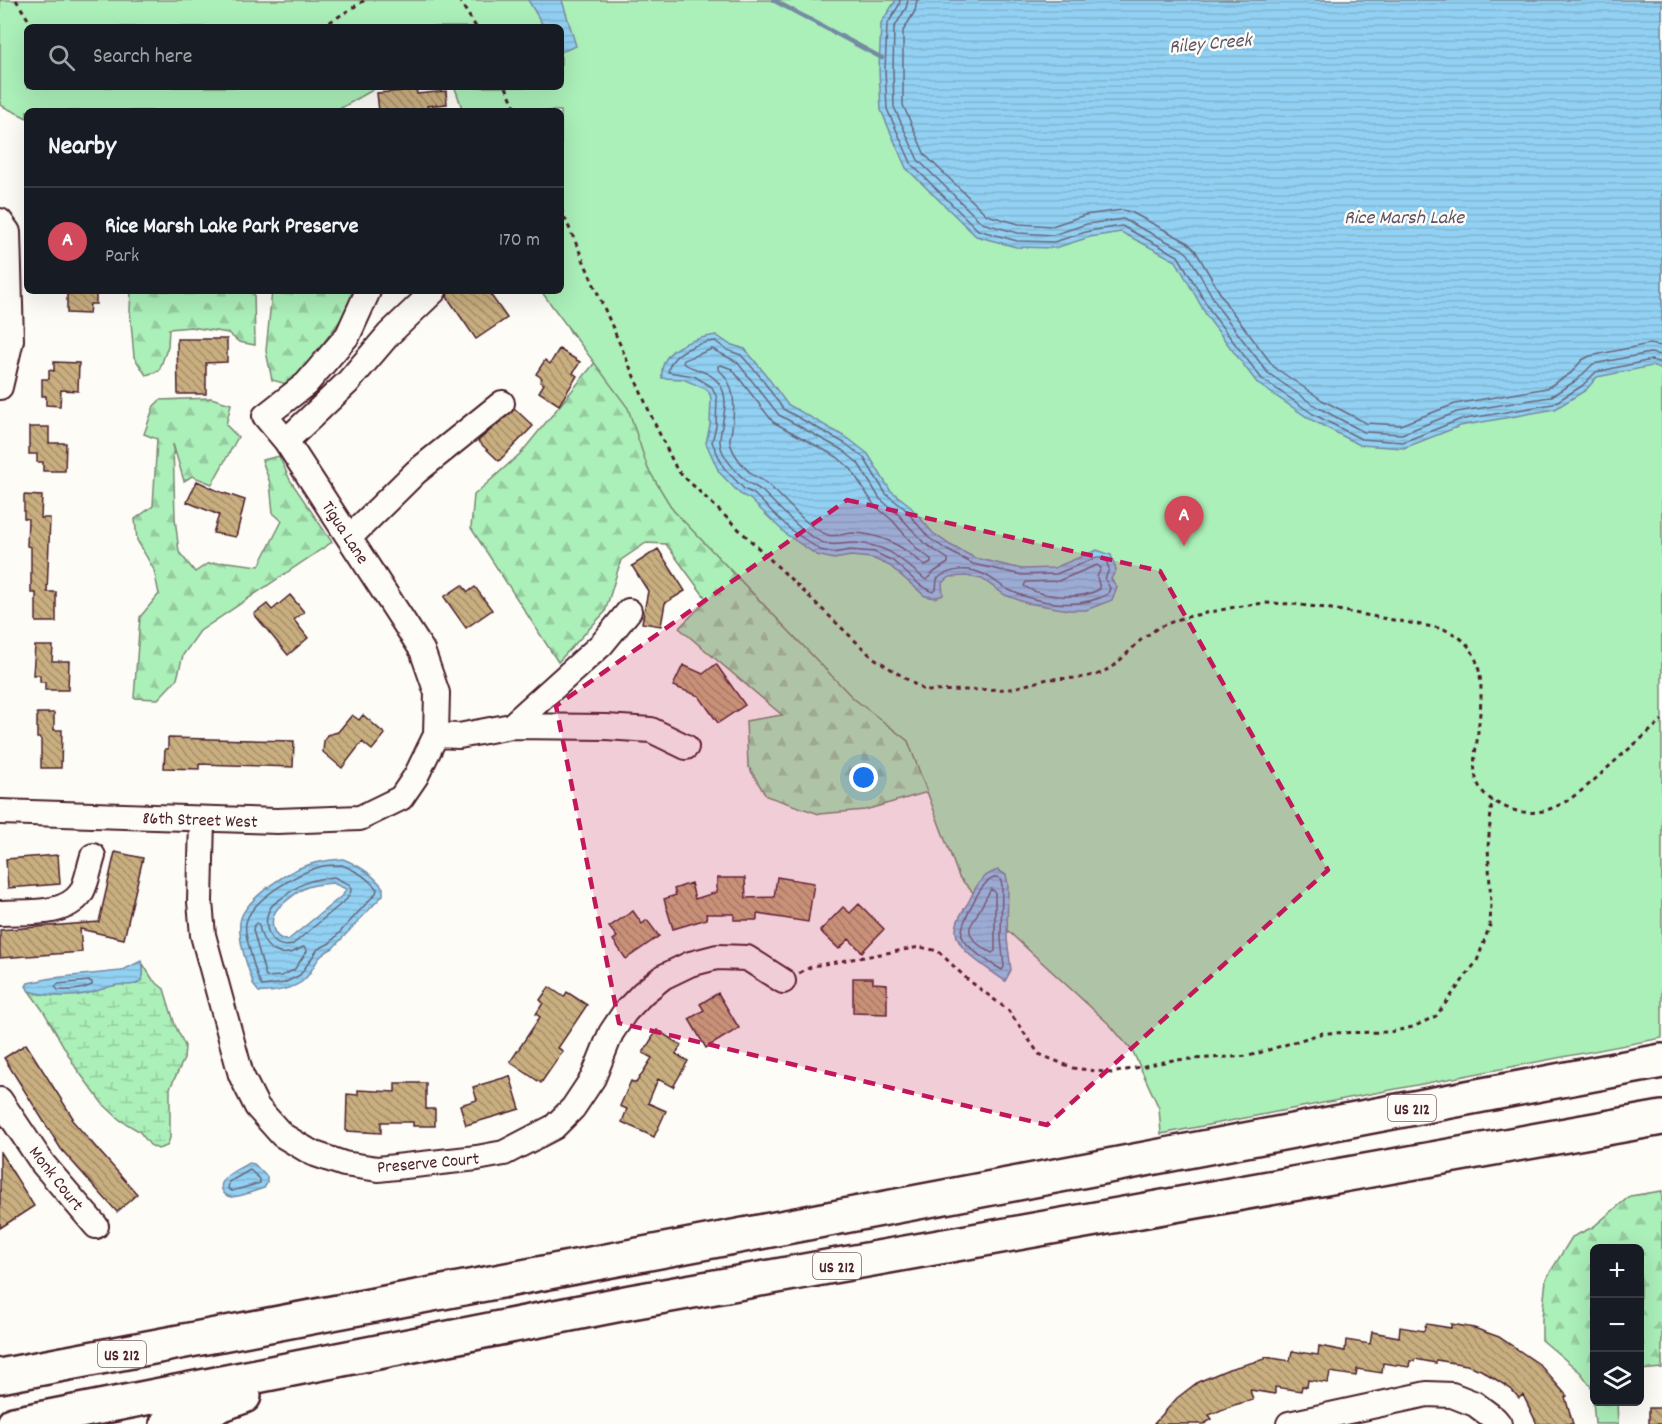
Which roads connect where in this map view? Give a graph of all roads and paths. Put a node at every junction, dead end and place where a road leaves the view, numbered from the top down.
1 (16, 0) edge
2 (365, 0) edge
3 (459, 0) edge
4 (31, 24) edge
5 (327, 24) edge
6 (474, 24) edge
7 (507, 90) edge
8 (516, 108) edge
9 (564, 215) edge
10 (0, 221) edge
11 (367, 294) edge
12 (431, 294) edge
13 (0, 382) edge
14 (502, 403) dead end
15 (286, 441) junction
16 (350, 537) junction
17 (629, 612) dead end
18 (1662, 720) edge
19 (512, 726) junction
20 (436, 735) junction
21 (686, 747) dead end
22 (1492, 800) junction
23 (395, 801) joint
24 (0, 812) edge
25 (202, 819) junction
26 (84, 861) dead end
27 (0, 913) edge
28 (783, 981) joint
29 (1662, 1061) edge
30 (0, 1100) edge
31 (1662, 1118) edge
32 (96, 1226) dead end
33 (244, 1330) junction
34 (0, 1356) edge
35 (353, 1358) junction
36 (0, 1376) edge
37 (14, 1424) edge
38 (167, 1424) edge
39 (1289, 1424) edge
40 (1499, 1424) edge

1 - 4 path
2 - 5 path
3 - 6 path
7 - 8 path
9 - 22 path
10 - 13 street
11 - 15 street, Tigua Lane
12 - 15 street
14 - 16 street
15 - 16 street, Tigua Lane
16 - 20 street, Tigua Lane
17 - 19 street
18 - 22 path
19 - 20 street
19 - 21 street
20 - 23 street, Tigua Lane
22 - 28 path
23 - 25 street, 86th Street West
24 - 25 street, 86th Street West
25 - 28 street, Preserve Court
26 - 27 street
29 - 33 highway, US 212
30 - 32 street, Monk Court
31 - 35 highway, US 212
33 - 34 highway
33 - 36 highway, US 212
35 - 37 highway, US 212
35 - 38 highway
39 - 40 street

